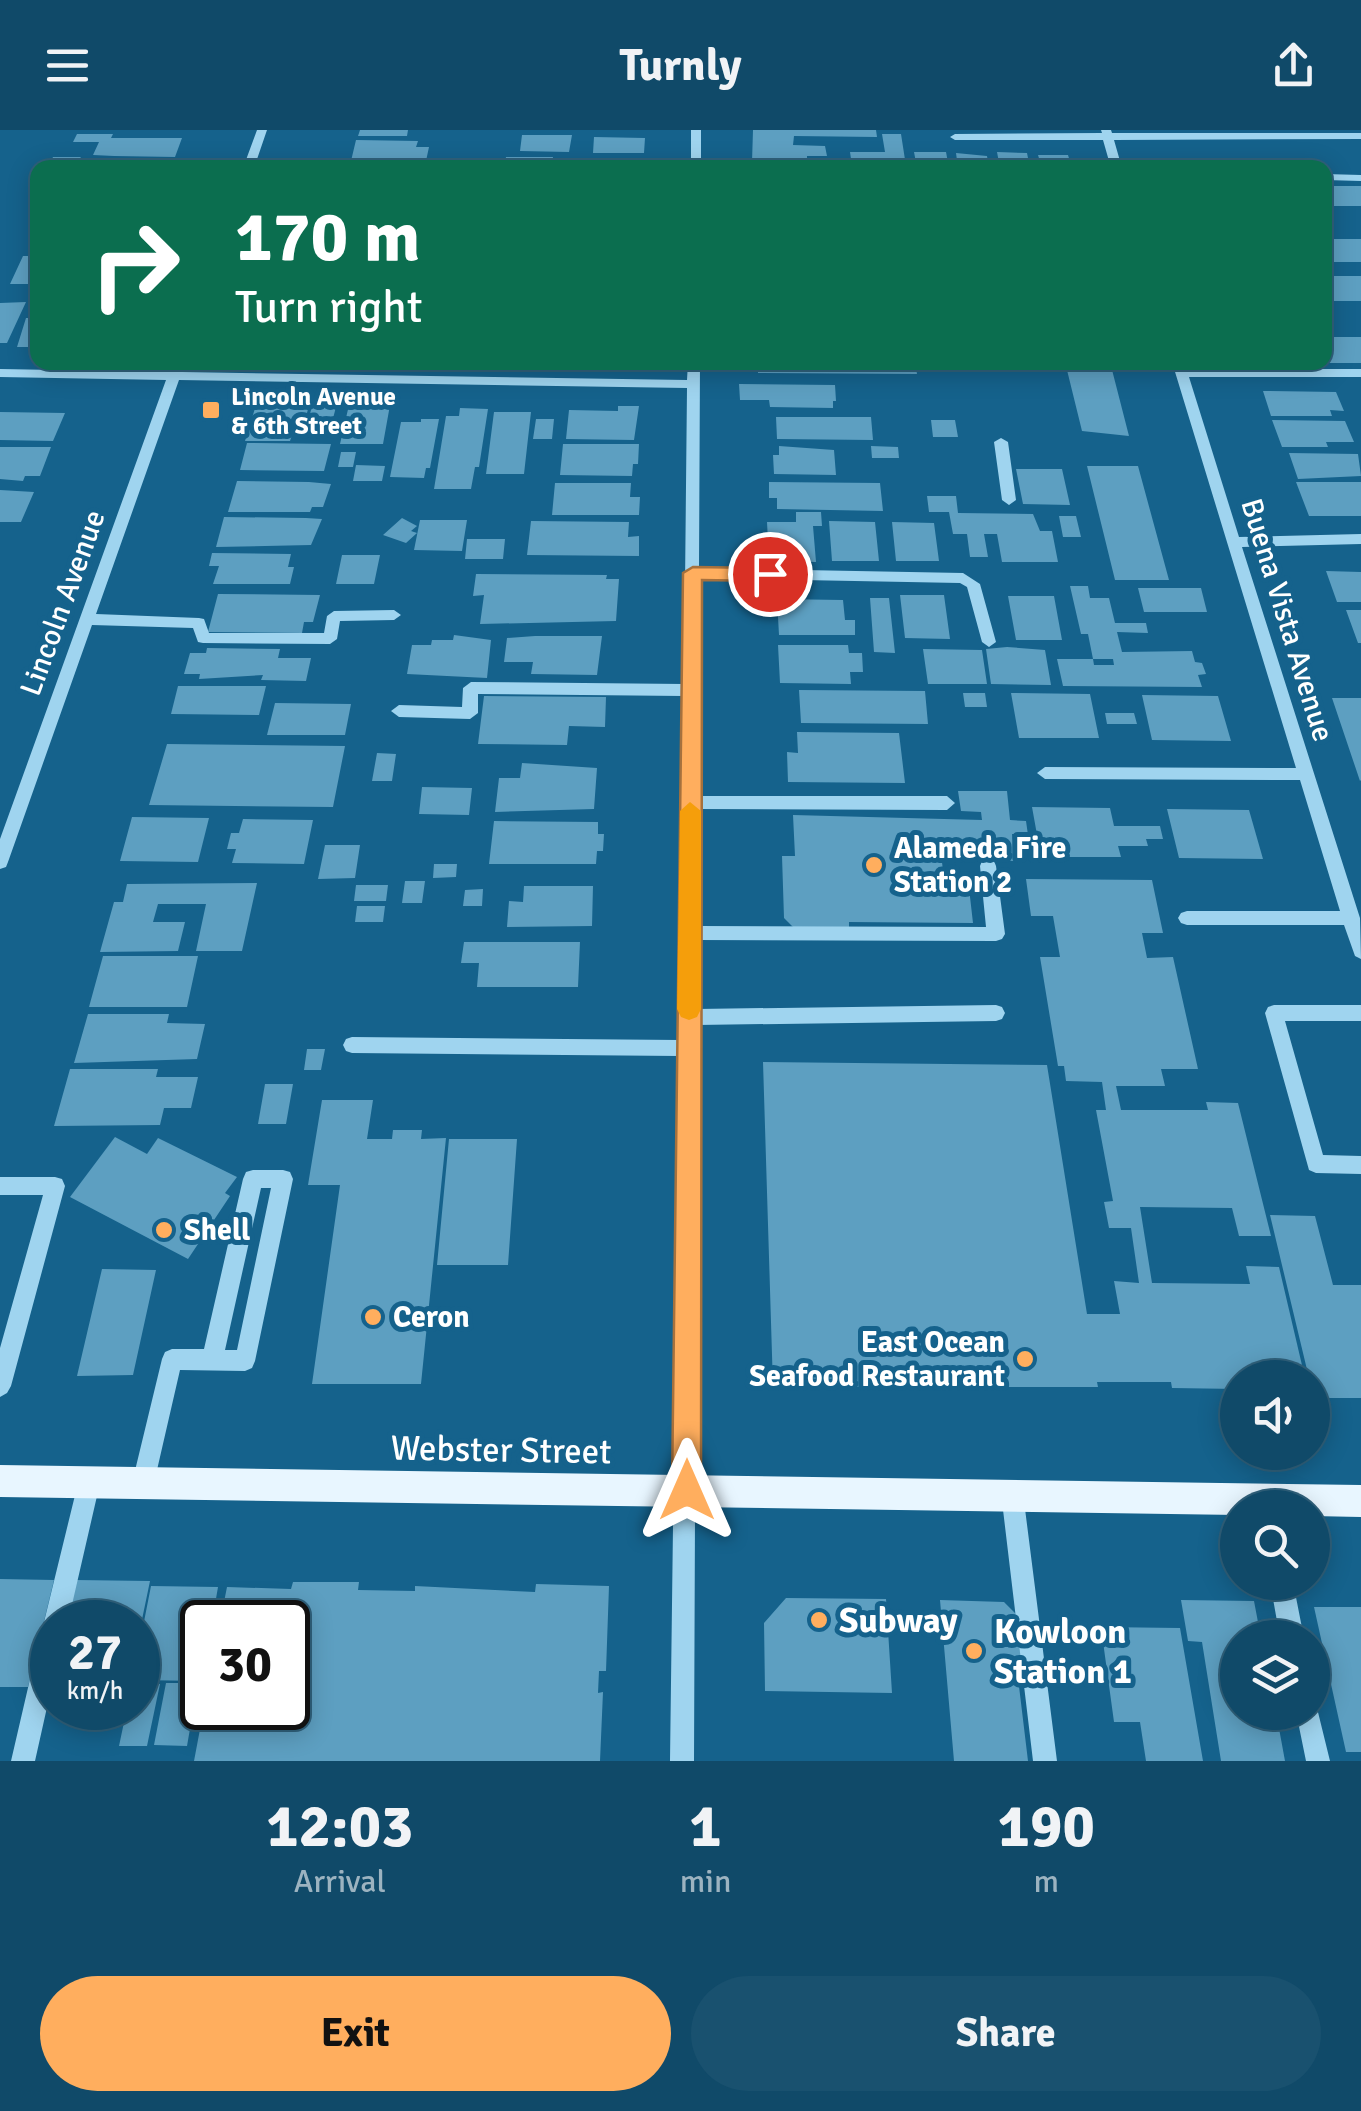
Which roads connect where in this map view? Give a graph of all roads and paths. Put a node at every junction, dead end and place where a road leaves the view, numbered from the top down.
1 (262, 130) edge
2 (696, 130) edge
3 (1256, 133) edge
4 (1107, 134) edge
5 (1361, 136) edge
6 (954, 137) dead end
7 (251, 160) edge
8 (696, 160) edge
9 (1115, 160) edge
10 (1332, 177) edge
11 (1361, 178) edge
12 (132, 370) edge
13 (176, 370) edge
14 (211, 370) edge
15 (694, 370) edge
16 (1181, 370) edge
17 (1252, 370) edge
18 (0, 373) edge
19 (1361, 373) edge
20 (694, 384) junction
21 (1002, 442) dead end
22 (1010, 500) dead end
23 (1361, 540) edge
24 (1234, 542) junction
25 (693, 573) junction
26 (394, 615) dead end
27 (87, 619) junction
28 (989, 642) dead end
29 (692, 690) junction
30 (400, 711) dead end
31 (1045, 773) dead end
32 (1306, 774) junction
33 (690, 802) junction
34 (947, 804) dead end
35 (0, 862) edge
36 (988, 866) dead end
37 (1187, 918) dead end
38 (1350, 918) junction
39 (690, 933) junction
40 (1361, 951) edge
41 (1361, 1012) edge
42 (996, 1013) dead end
43 (689, 1017) junction
44 (352, 1044) dead end
45 (689, 1048) junction
46 (1361, 1165) edge
47 (0, 1186) edge
48 (212, 1361) junction
49 (0, 1386) edge
50 (0, 1480) edge
51 (89, 1483) junction
52 (143, 1484) junction
53 (687, 1490) junction
54 (1012, 1493) junction
55 (1220, 1500) edge
56 (1330, 1501) edge
57 (1361, 1501) edge
58 (61, 1600) edge
59 (30, 1730) edge
60 (1312, 1730) edge
61 (23, 1761) edge
62 (682, 1761) edge
63 (1045, 1761) edge
64 (1318, 1761) edge

1 - 7 street
2 - 8 street
3 - 4 street
3 - 5 street
4 - 6 street
4 - 9 street
10 - 11 street
12 - 18 street
13 - 27 street, Lincoln Avenue
14 - 20 street
15 - 20 street
16 - 24 street, Buena Vista Avenue
17 - 19 street
20 - 25 street
21 - 22 street
23 - 24 street
24 - 32 street, Buena Vista Avenue
25 - 28 street
25 - 29 street
26 - 27 street
27 - 35 street, Lincoln Avenue
29 - 30 street
29 - 33 street
31 - 32 street
32 - 38 street, Buena Vista Avenue
33 - 34 street
33 - 39 street
36 - 39 street
37 - 38 street
38 - 40 street, Buena Vista Avenue
39 - 43 street
41 - 46 street
42 - 43 street
43 - 45 street
44 - 45 street
45 - 53 street
47 - 49 street
48 - 48 street
48 - 52 street
50 - 51 main road, Webster Street
51 - 52 main road, Webster Street
51 - 58 street
52 - 53 main road, Webster Street
53 - 54 main road, Webster Street
53 - 62 street
54 - 55 main road, Webster Street
54 - 63 street
56 - 57 main road, Webster Street
59 - 61 street
60 - 64 street

